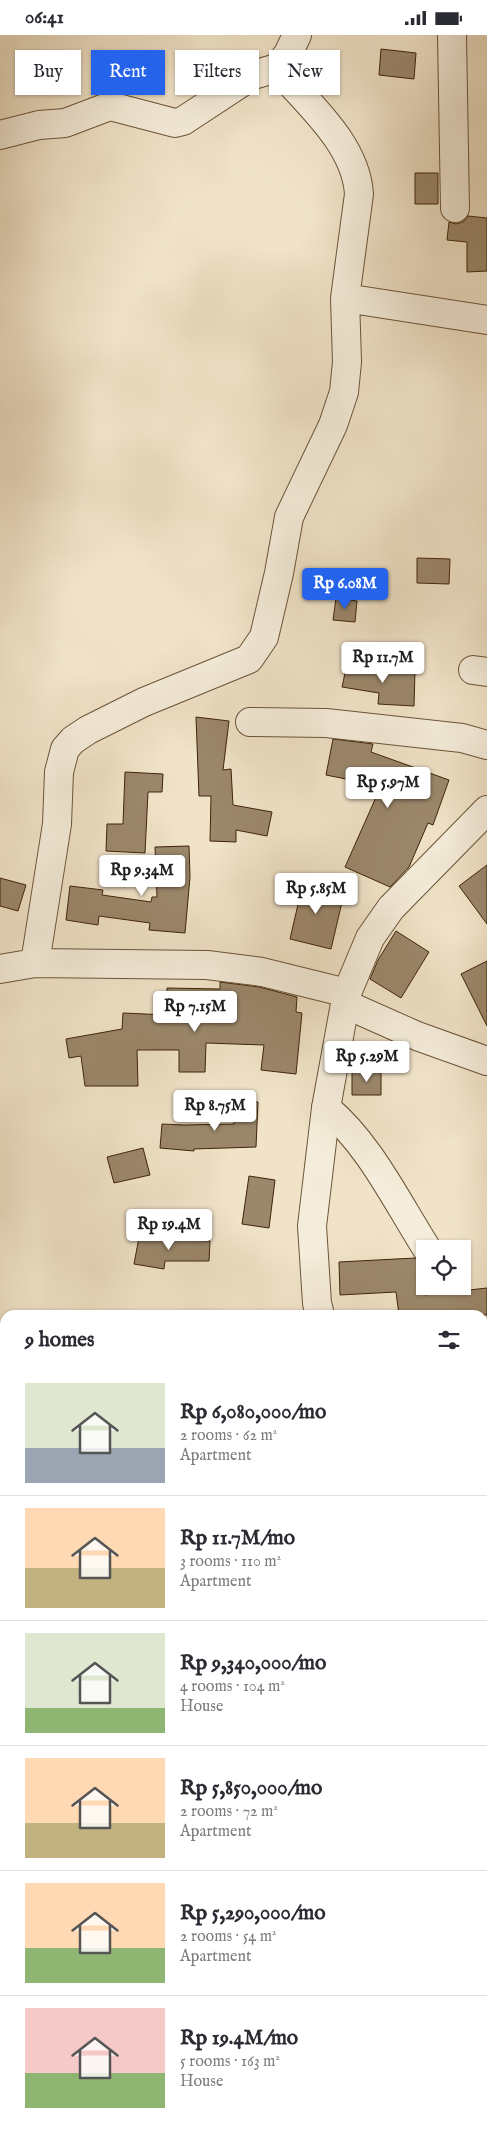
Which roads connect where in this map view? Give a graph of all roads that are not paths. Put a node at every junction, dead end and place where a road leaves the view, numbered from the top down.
1 (297, 35) edge
2 (452, 35) edge
3 (290, 50) edge
4 (269, 70) edge
5 (301, 95) edge
6 (0, 135) edge
7 (454, 207) dead end
8 (345, 298) junction
9 (487, 320) edge
10 (250, 722) dead end
11 (487, 745) edge
12 (487, 810) edge
13 (35, 963) junction
14 (0, 969) edge
15 (346, 998) junction
16 (487, 1061) edge
17 (326, 1108) junction
18 (420, 1240) edge
19 (319, 1310) edge

1 - 3 street
2 - 7 street
4 - 6 street
5 - 8 street
8 - 9 street
8 - 13 street
10 - 11 street
12 - 15 street
13 - 14 street
13 - 15 street
15 - 16 street
15 - 17 street
17 - 18 street
17 - 19 street

